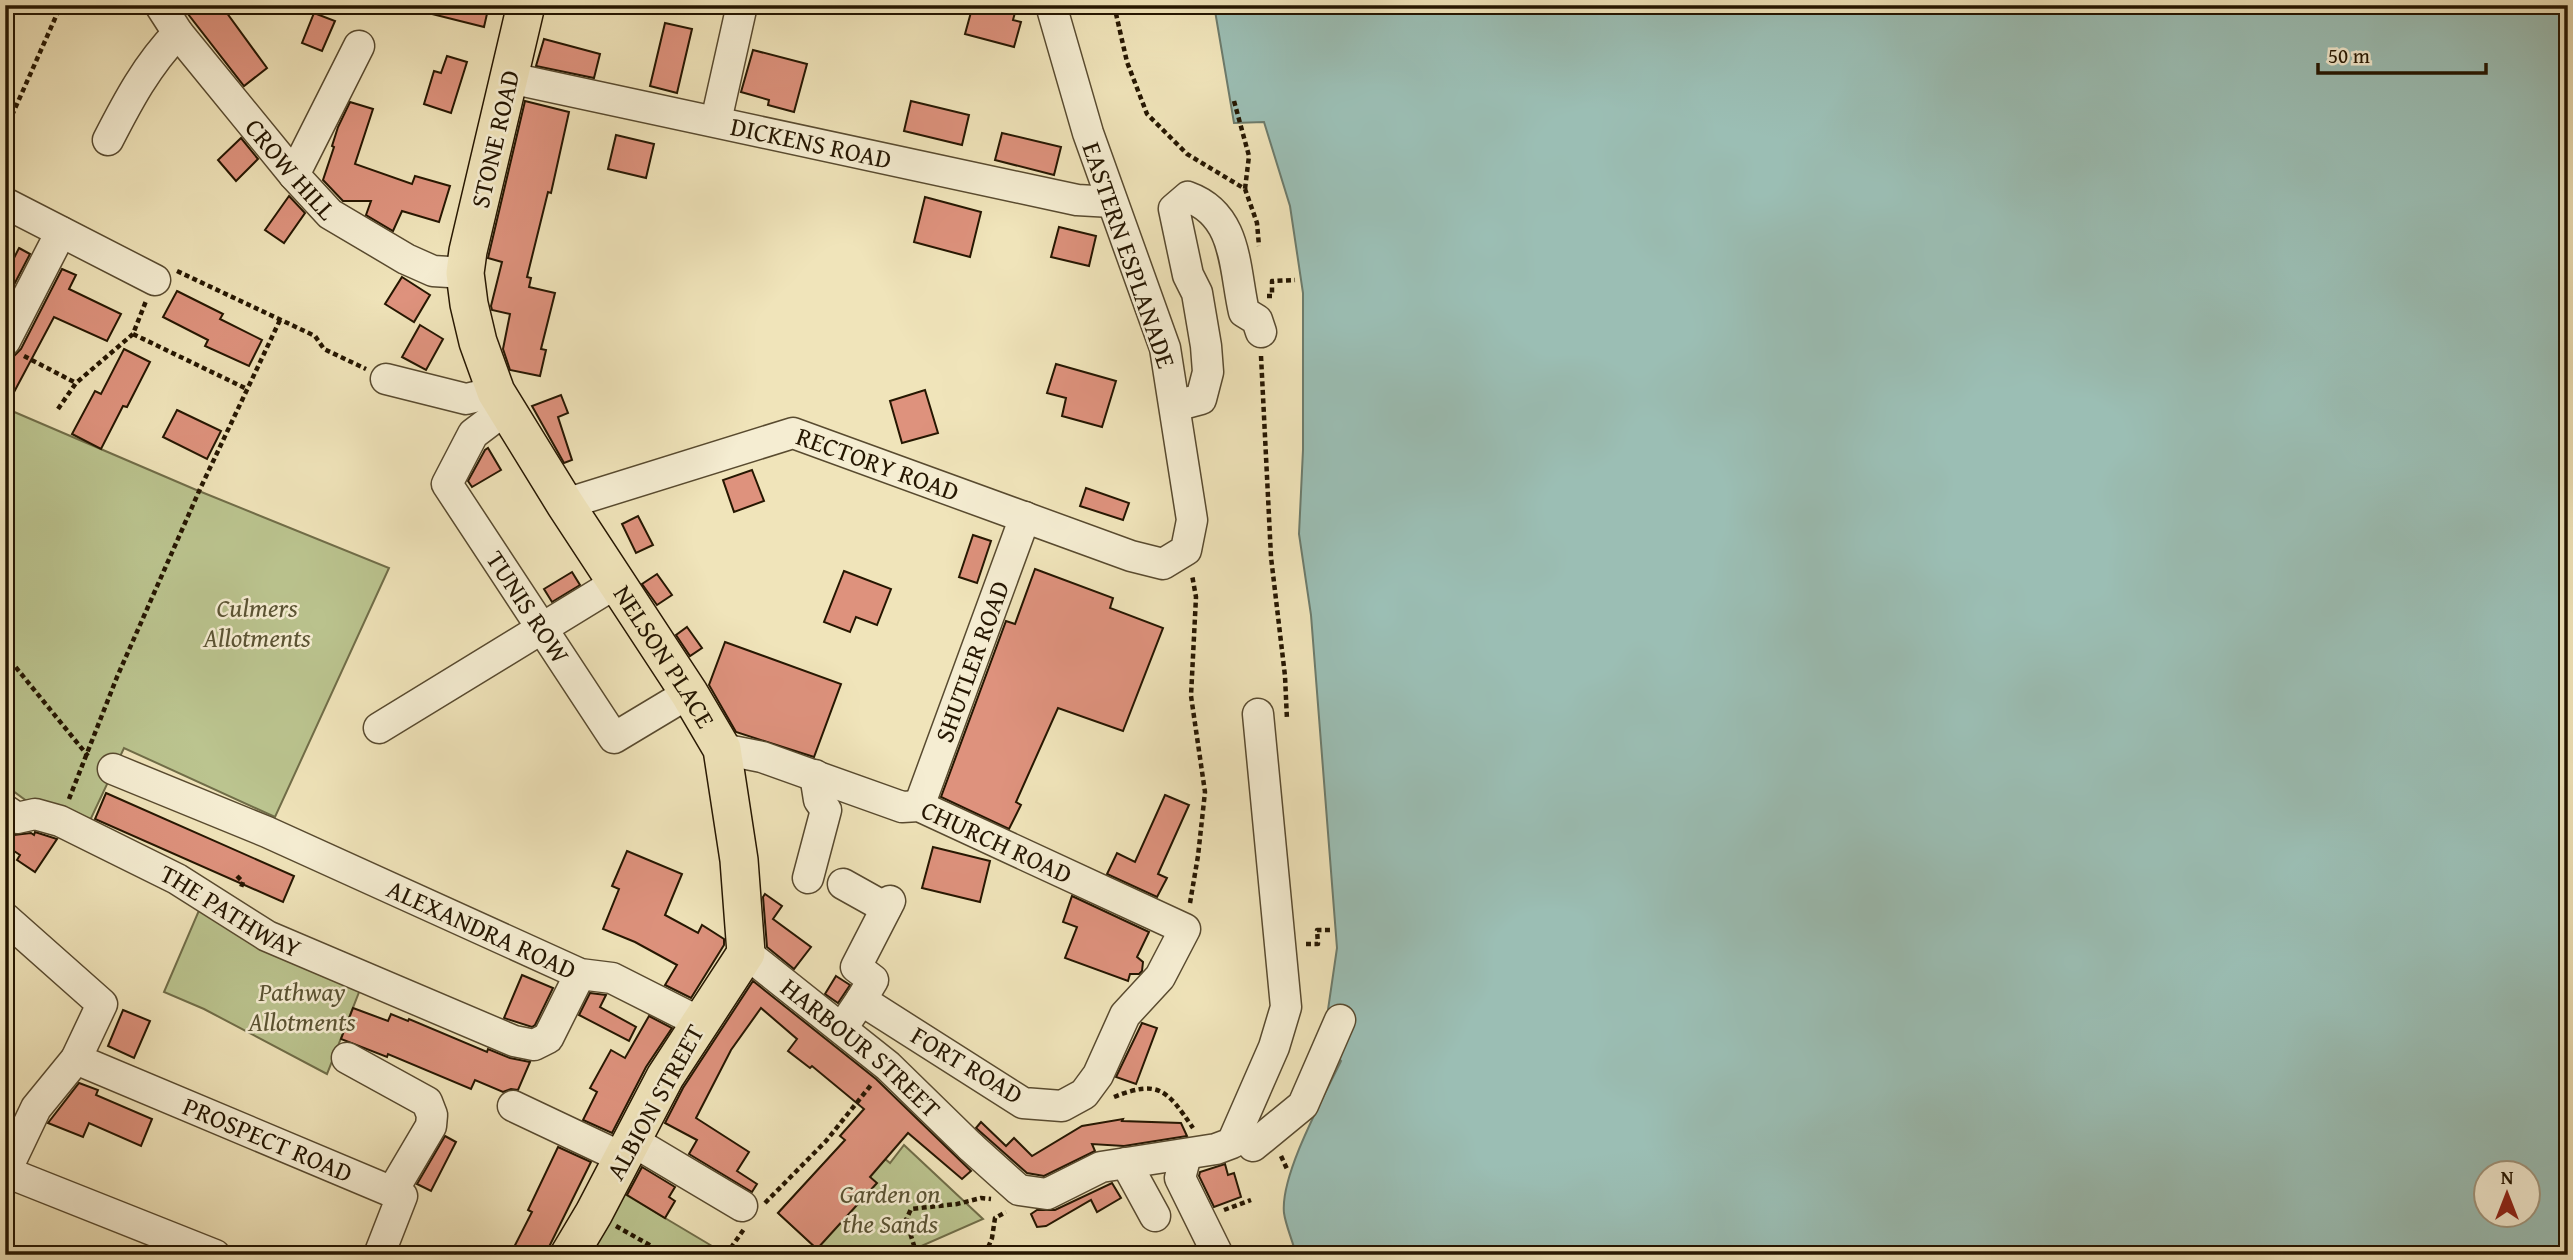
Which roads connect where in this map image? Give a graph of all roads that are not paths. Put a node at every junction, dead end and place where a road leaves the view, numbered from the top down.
1 (160, 5) edge
2 (526, 5) edge
3 (742, 5) edge
4 (1051, 5) edge
5 (178, 33) junction
6 (359, 46) dead end
7 (510, 78) junction
8 (716, 121) junction
9 (108, 140) dead end
10 (294, 175) junction
11 (1112, 202) junction
12 (5, 203) edge
13 (61, 232) junction
14 (161, 273) road end
15 (465, 273) junction
16 (1261, 332) road end
17 (11, 347) edge
18 (386, 379) road end
19 (501, 401) junction
20 (1175, 406) junction
21 (565, 504) junction
22 (1026, 517) junction
23 (1186, 550) joint
24 (616, 583) junction
25 (543, 629) junction
26 (689, 693) junction
27 (1258, 714) dead end
28 (379, 727) dead end
29 (722, 749) junction
30 (100, 762) road end
31 (816, 775) junction
32 (919, 806) junction
33 (5, 810) edge
34 (808, 878) dead end
35 (843, 884) dead end
36 (5, 918) edge
37 (1185, 929) joint
38 (746, 953) junction
39 (580, 974) junction
40 (861, 1000) junction
41 (1340, 1020) dead end
42 (699, 1022) junction
43 (842, 1028) junction
44 (347, 1058) dead end
45 (76, 1059) junction
46 (513, 1106) dead end
47 (1254, 1146) junction
48 (627, 1149) junction
49 (1185, 1155) junction
50 (1126, 1163) junction
51 (6, 1173) edge
52 (392, 1192) junction
53 (750, 1208) road end
54 (1155, 1216) dead end
55 (215, 1255) edge
56 (379, 1255) edge
57 (569, 1255) edge
58 (1218, 1255) edge

1 - 5 street, CROW HILL
2 - 7 main road, STONE ROAD
3 - 8 street
4 - 11 street, EASTERN ESPLANADE
5 - 9 street
5 - 10 street, CROW HILL
6 - 10 street
7 - 8 street, DICKENS ROAD
7 - 15 main road, STONE ROAD
8 - 11 street, DICKENS ROAD
10 - 15 street, CROW HILL
11 - 20 street, EASTERN ESPLANADE
12 - 13 street
13 - 14 street
13 - 17 street
15 - 19 main road, NELSON PLACE
16 - 20 street
18 - 19 street
19 - 21 main road, NELSON PLACE
19 - 25 street, TUNIS ROW
20 - 23 street, EASTERN ESPLANADE
21 - 22 street, RECTORY ROAD
21 - 24 main road, NELSON PLACE
22 - 23 street, RECTORY ROAD
22 - 32 street, SHUTLER ROAD
24 - 25 street
24 - 26 main road, NELSON PLACE
25 - 26 street, TUNIS ROW
25 - 28 street
26 - 29 main road, NELSON PLACE
27 - 47 street
29 - 31 street, CHURCH ROAD
29 - 38 main road, NELSON PLACE
30 - 39 street, ALEXANDRA ROAD
31 - 32 street, CHURCH ROAD
31 - 34 street
32 - 37 street, CHURCH ROAD
33 - 39 street, THE PATHWAY
35 - 40 street
36 - 45 street
37 - 40 street, FORT ROAD
38 - 42 main road, ALBION STREET
38 - 43 street, HARBOUR STREET
39 - 42 street, ALEXANDRA ROAD
40 - 43 street
41 - 47 street
42 - 48 main road, ALBION STREET
43 - 50 street, HARBOUR STREET
44 - 52 street
45 - 51 street
45 - 52 street, PROSPECT ROAD
46 - 48 street
47 - 49 street, HARBOUR STREET
48 - 53 street
48 - 57 main road, ALBION STREET
49 - 50 street, HARBOUR STREET
49 - 58 street
50 - 54 street
51 - 55 street
52 - 56 street

